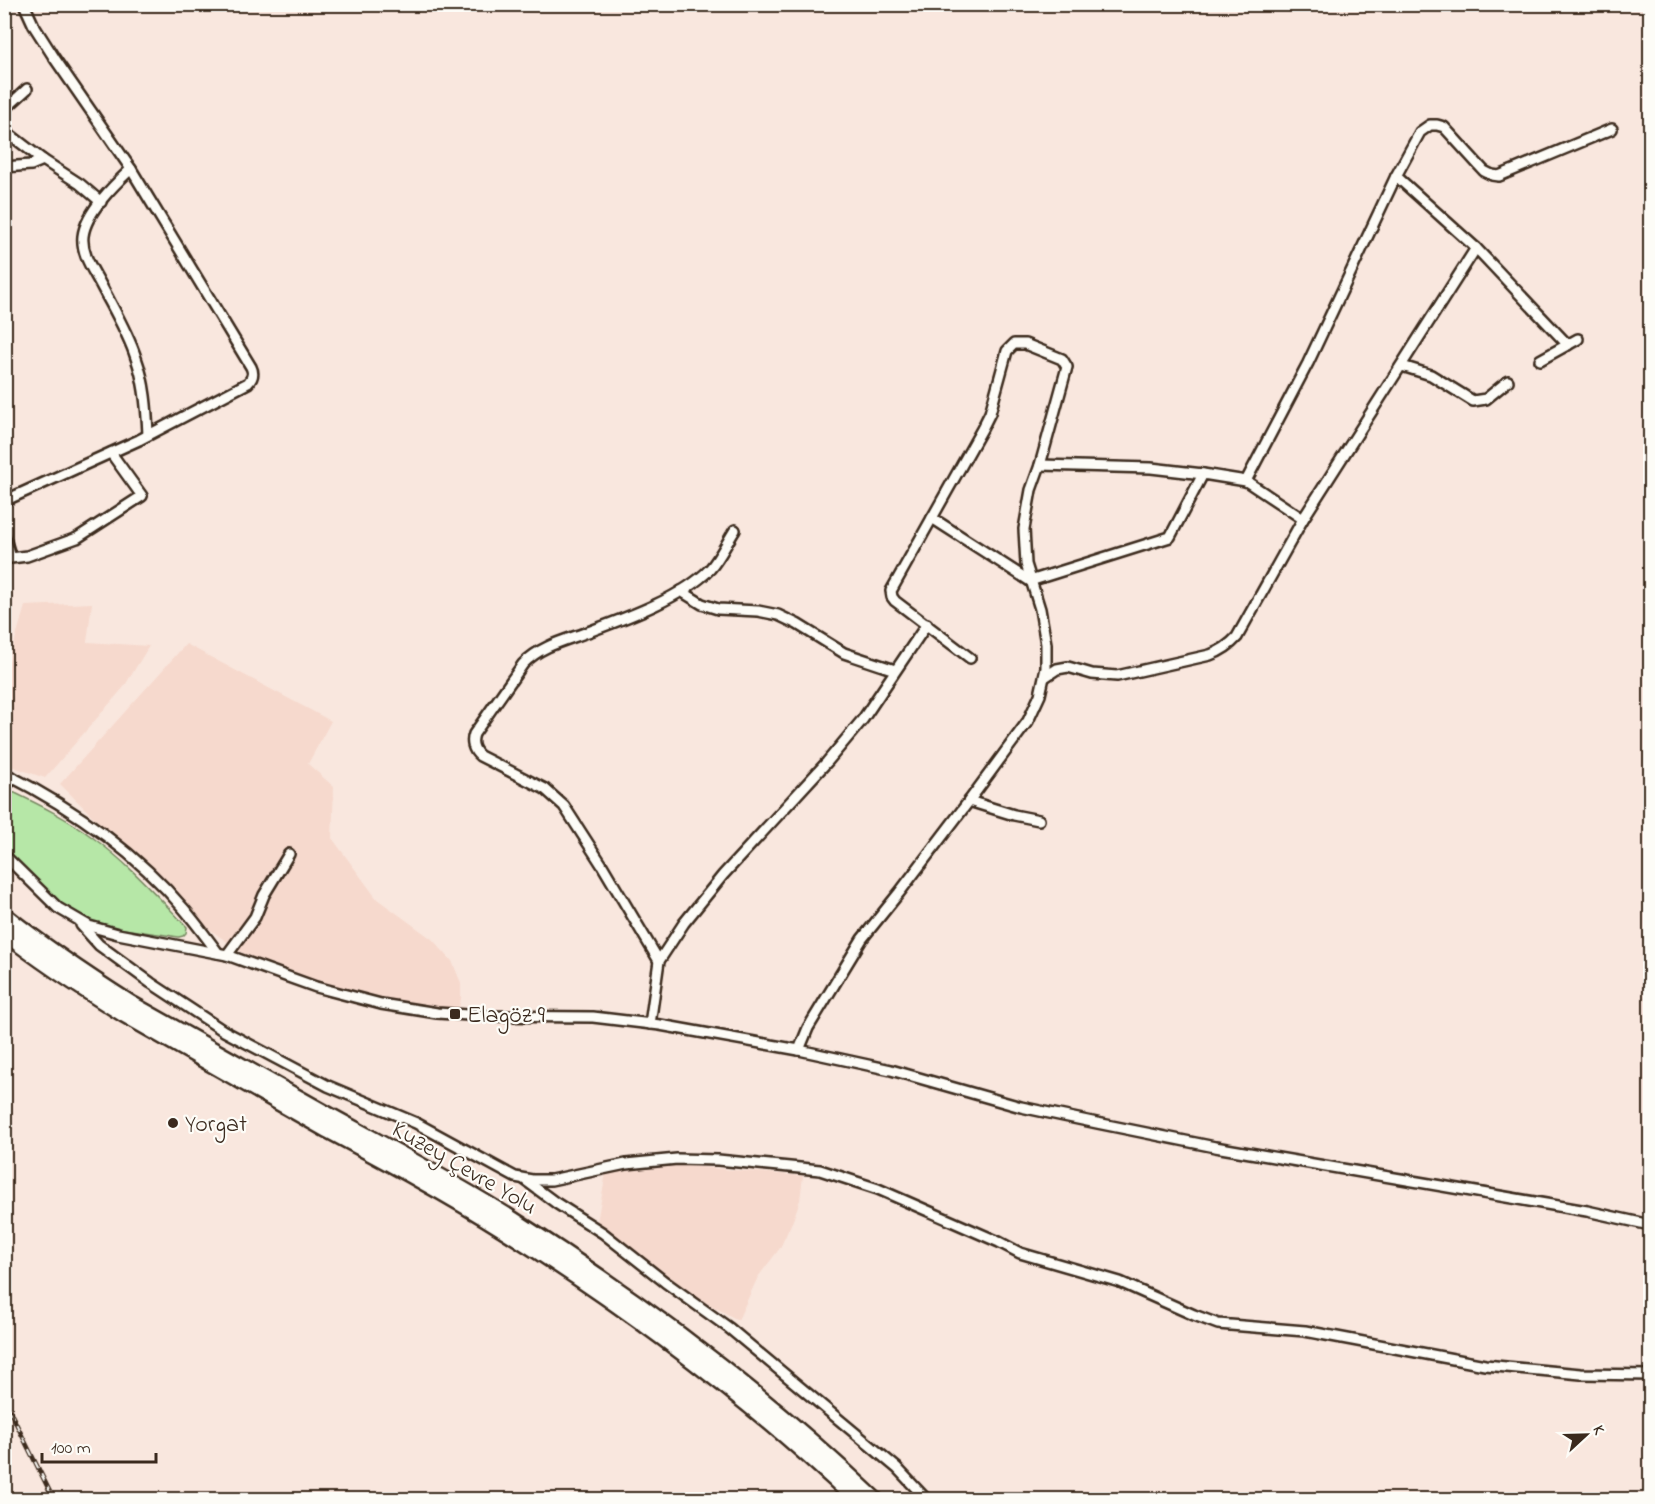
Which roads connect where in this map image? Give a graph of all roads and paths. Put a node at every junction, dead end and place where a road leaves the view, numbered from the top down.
1 (24, 4) edge
2 (27, 89) dead end
3 (4, 110) edge
4 (1612, 129) dead end
5 (4, 130) edge
6 (43, 159) junction
7 (4, 167) edge
8 (131, 169) junction
9 (1396, 176) junction
10 (101, 202) junction
11 (1476, 248) junction
12 (1578, 339) dead end
13 (1568, 345) junction
14 (1540, 360) dead end
15 (1402, 366) junction
16 (1508, 381) dead end
17 (148, 435) junction
18 (111, 453) junction
19 (1040, 465) junction
20 (1203, 474) junction
21 (1246, 481) junction
22 (4, 501) edge
23 (932, 518) junction
24 (1303, 519) junction
25 (735, 530) dead end
26 (4, 535) edge
27 (1030, 581) junction
28 (681, 591) junction
29 (927, 624) junction
30 (970, 658) dead end
31 (895, 670) junction
32 (1045, 677) junction
33 (4, 773) edge
34 (14, 778) junction
35 (4, 787) edge
36 (969, 801) junction
37 (1039, 820) dead end
38 (290, 854) dead end
39 (4, 855) edge
40 (4, 915) edge
41 (78, 920) junction
42 (4, 932) edge
43 (223, 954) junction
44 (659, 961) junction
45 (650, 1024) junction
46 (799, 1050) junction
47 (523, 1179) junction
48 (1650, 1225) edge
49 (1650, 1375) edge
50 (856, 1500) edge
51 (875, 1500) edge
52 (927, 1500) edge

1 - 8 street
2 - 3 street
4 - 9 street
5 - 6 street
6 - 7 street
6 - 10 street
8 - 10 street
8 - 17 street
9 - 11 street
9 - 21 street
10 - 17 street
11 - 13 street
11 - 15 street
12 - 13 street
13 - 14 street
15 - 16 street
15 - 24 street
17 - 18 street
18 - 22 street
18 - 26 street
19 - 20 street
19 - 23 street
19 - 27 street
20 - 21 street
20 - 27 street
21 - 24 street
23 - 27 street
23 - 29 street
24 - 32 street
25 - 28 street
27 - 32 street
28 - 31 street
28 - 44 street
29 - 30 street
29 - 31 street
31 - 44 street
32 - 36 street
33 - 34 street
34 - 35 street
34 - 43 street
36 - 37 street
36 - 46 street
38 - 43 street
39 - 41 street
40 - 51 highway, Kuzey Çevre Yolu
41 - 43 street
41 - 47 street
42 - 50 highway, Kuzey Çevre Yolu
43 - 45 street
44 - 45 street
45 - 46 street
46 - 48 street
47 - 49 street
47 - 52 street

